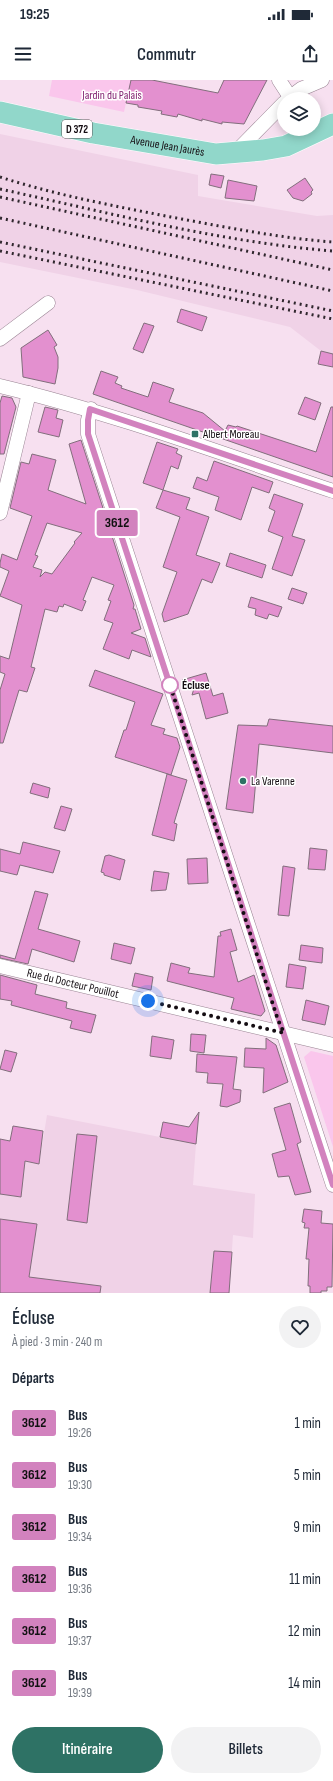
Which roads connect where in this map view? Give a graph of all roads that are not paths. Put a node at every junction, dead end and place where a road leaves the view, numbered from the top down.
1 (279, 80) edge
2 (322, 80) edge
3 (284, 92) edge
4 (297, 92) edge
5 (277, 111) edge
6 (0, 112) edge
7 (333, 124) edge
8 (260, 128) junction
9 (274, 149) junction
10 (234, 154) junction
11 (48, 304) dead end
12 (0, 339) edge
13 (0, 386) edge
14 (29, 393) junction
15 (90, 409) junction
16 (333, 491) edge
17 (0, 513) edge
18 (0, 966) edge
19 (284, 1033) junction
20 (333, 1045) edge
21 (333, 1185) edge

1 - 3 street
2 - 4 street
5 - 8 street
6 - 10 main road, Avenue Jean Jaurès / D 372
7 - 9 main road, Avenue Jean Jaurès / D 372
8 - 9 street
8 - 10 street
9 - 10 main road, Avenue Jean Jaurès / D 372
11 - 12 street
13 - 14 street
14 - 15 street
14 - 17 street
15 - 16 street
15 - 19 street
18 - 19 street, Rue du Docteur Pouillot
19 - 20 street, Rue du Docteur Pouillot
19 - 21 street

